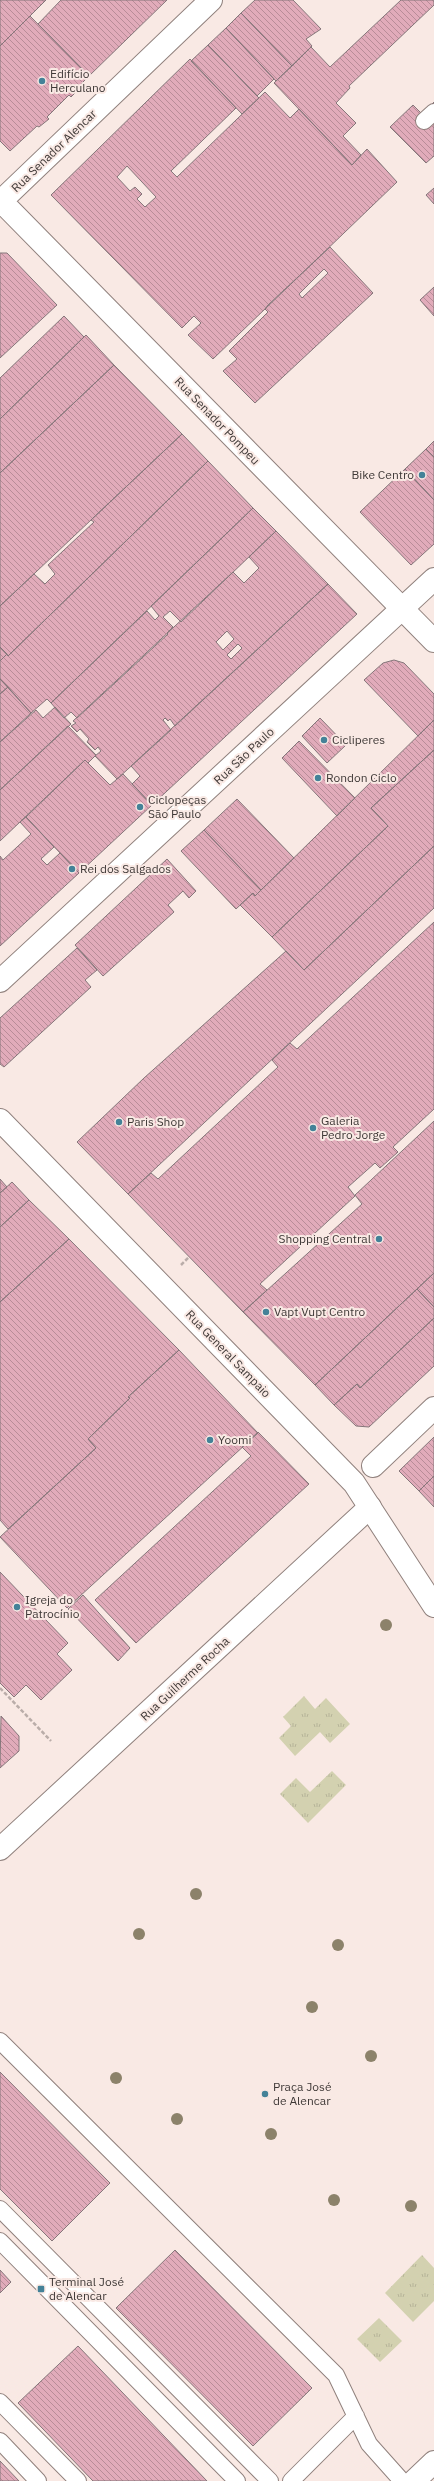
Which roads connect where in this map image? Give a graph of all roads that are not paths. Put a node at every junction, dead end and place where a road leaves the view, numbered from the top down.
1 (211, 0) edge
2 (0, 201) edge
3 (434, 579) edge
4 (402, 609) junction
5 (434, 641) edge
6 (0, 981) edge
7 (0, 1120) edge
8 (434, 1408) edge
9 (373, 1466) dead end
10 (370, 1507) junction
11 (434, 1606) edge
12 (0, 1849) edge
13 (0, 2041) edge
14 (0, 2210) edge
15 (0, 2241) edge
16 (0, 2402) edge
17 (356, 2416) junction
18 (0, 2441) edge
19 (434, 2462) edge
20 (38, 2481) edge
21 (78, 2481) edge
22 (237, 2481) edge
23 (270, 2481) edge
24 (291, 2481) edge
25 (402, 2481) edge
26 (414, 2481) edge

1 - 2 street, Rua Senador Alencar
2 - 4 street, Rua Senador Pompeu
3 - 4 street, Rua São Paulo
4 - 5 street, Rua Senador Pompeu
4 - 6 street, Rua São Paulo
7 - 10 street, Rua General Sampaio
8 - 9 street
10 - 11 street, Rua General Sampaio
10 - 12 street, Rua Guilherme Rocha
13 - 17 lane
14 - 23 lane
15 - 22 lane
16 - 21 lane
17 - 24 lane
17 - 25 lane
18 - 20 lane
19 - 26 street

